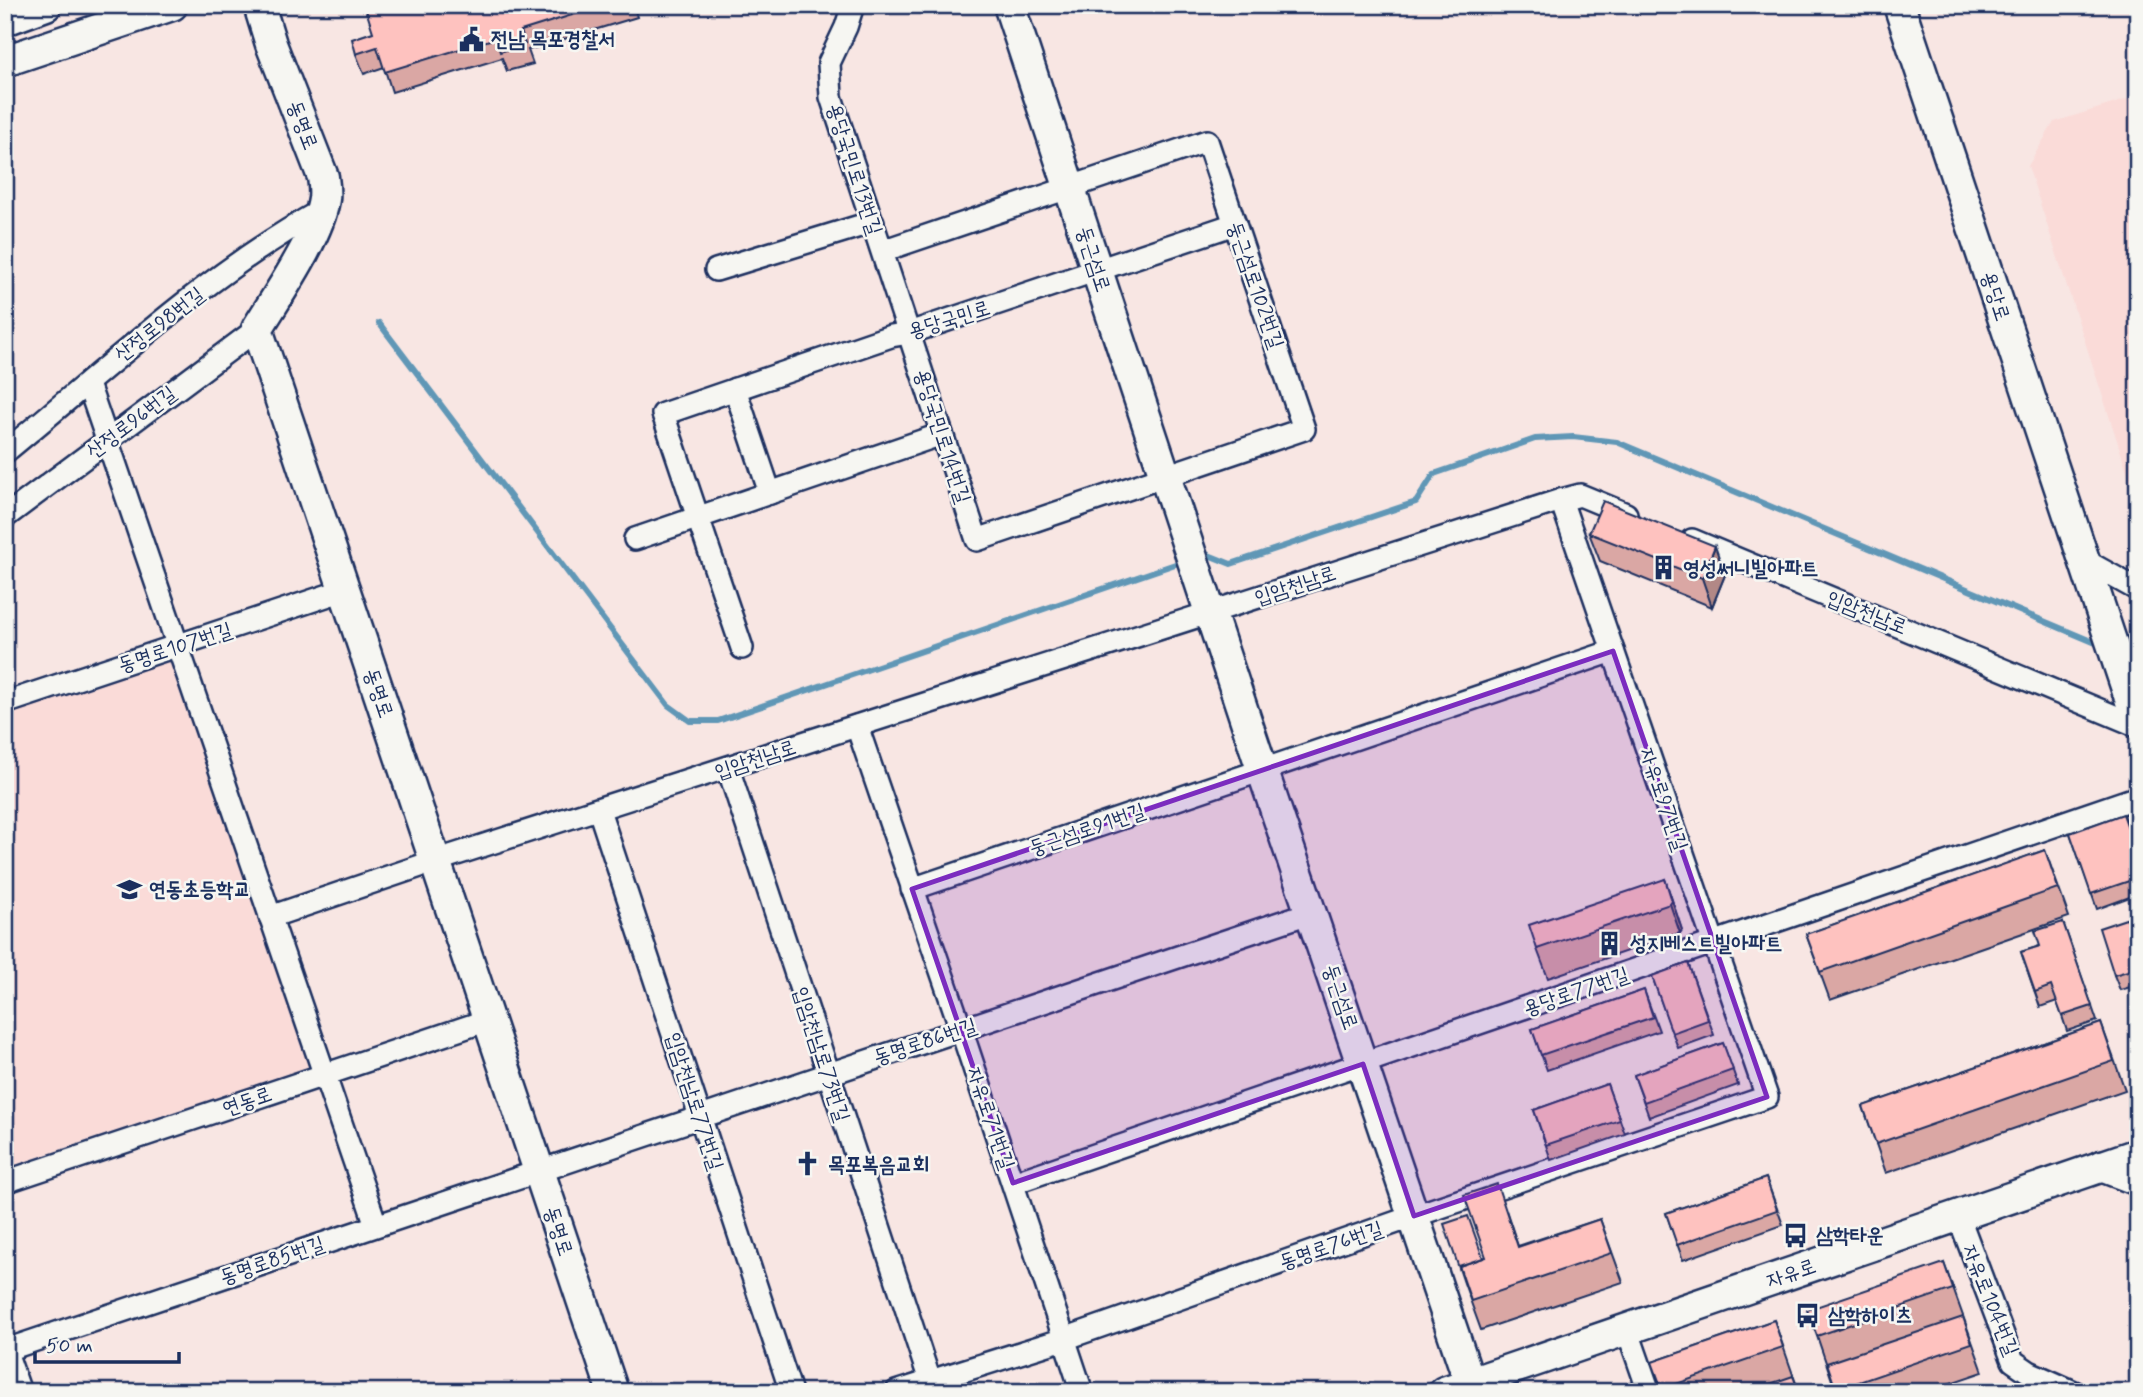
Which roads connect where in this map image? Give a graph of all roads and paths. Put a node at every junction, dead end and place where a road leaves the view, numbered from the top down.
1 (46, 5) edge
2 (172, 5) edge
3 (259, 5) edge
4 (853, 5) edge
5 (1009, 5) edge
6 (1899, 5) edge
7 (5, 20) edge
8 (5, 61) edge
9 (1070, 188) junction
10 (322, 210) junction
11 (873, 222) junction
12 (1235, 224) junction
13 (882, 251) junction
14 (716, 270) dead end
15 (1097, 270) junction
16 (257, 329) junction
17 (909, 333) junction
18 (88, 384) junction
19 (735, 389) junction
20 (942, 434) junction
21 (107, 440) junction
22 (5, 452) edge
23 (1166, 475) junction
24 (770, 493) junction
25 (1561, 500) junction
26 (5, 517) edge
27 (699, 518) junction
28 (1642, 520) edge
29 (1678, 535) edge
30 (635, 539) dead end
31 (2089, 574) junction
32 (344, 590) junction
33 (2138, 590) edge
34 (1210, 608) junction
35 (177, 646) junction
36 (742, 648) dead end
37 (1613, 651) junction
38 (5, 703) edge
39 (2138, 724) edge
40 (857, 726) junction
41 (728, 768) junction
42 (1262, 769) junction
43 (2138, 797) edge
44 (598, 810) junction
45 (435, 861) junction
46 (912, 889) junction
47 (1312, 912) junction
48 (270, 917) junction
49 (1714, 944) junction
50 (488, 1020) junction
51 (961, 1029) junction
52 (1363, 1064) junction
53 (829, 1073) junction
54 (324, 1075) junction
55 (1767, 1097) joint
56 (700, 1116) junction
57 (2138, 1139) edge
58 (2138, 1154) edge
59 (2101, 1166) junction
60 (539, 1170) junction
61 (2138, 1180) edge
62 (5, 1182) edge
63 (1013, 1183) junction
64 (1958, 1215) junction
65 (1414, 1216) junction
66 (376, 1225) junction
67 (1627, 1329) junction
68 (1064, 1339) junction
69 (5, 1350) edge
70 (930, 1381) junction
71 (1462, 1389) edge
72 (20, 1392) edge
73 (613, 1392) edge
74 (791, 1392) edge
75 (896, 1392) edge
76 (1082, 1392) edge
77 (1649, 1392) edge
78 (2074, 1392) edge

1 - 7 street
2 - 8 street
3 - 10 street, 동명로
4 - 11 street, 용당국민로13번길
5 - 9 street, 둥근섬로
6 - 31 street, 용당로
9 - 12 street, 둥근섬로102번길
9 - 13 street
9 - 15 street, 둥근섬로
10 - 16 street, 동명로
10 - 18 street, 산정로98번길
11 - 13 street, 용당국민로13번길
11 - 14 street
12 - 15 street, 용당국민로
12 - 23 street, 둥근섬로102번길
13 - 17 street, 용당국민로13번길
15 - 17 street, 용당국민로
15 - 23 street, 둥근섬로
16 - 21 street, 산정로96번길
16 - 32 street, 동명로
17 - 19 street, 용당국민로
17 - 20 street, 용당국민로14번길
18 - 21 street
18 - 22 street, 산정로98번길
19 - 24 street
19 - 27 street, 용당국민로
20 - 23 street, 용당국민로14번길
20 - 24 street
21 - 26 street, 산정로96번길
21 - 35 street
23 - 34 street, 둥근섬로
24 - 27 street
25 - 28 street, 입암천남로
25 - 34 street, 입암천남로
25 - 37 street, 자유로97번길
27 - 30 street
27 - 36 street
29 - 39 street, 입암천남로
31 - 33 street
31 - 39 street, 용당로
32 - 35 street, 동명로107번길
32 - 45 street, 동명로
34 - 40 street, 입암천남로
34 - 42 street, 둥근섬로
35 - 38 street, 동명로107번길
35 - 48 street
37 - 42 street, 둥근섬로91번길
37 - 49 street, 자유로97번길
40 - 41 street, 입암천남로
40 - 46 street, 자유로71번길
41 - 44 street, 입암천남로
41 - 53 street, 입암천남로73번길
42 - 46 street, 둥근섬로91번길
42 - 47 street, 둥근섬로
43 - 49 street, 용당로77번길
44 - 45 street, 입암천남로
44 - 56 street, 입암천남로77번길
45 - 48 street, 입암천남로
45 - 50 street, 동명로
46 - 51 street, 자유로71번길
47 - 51 street, 동명로86번길
47 - 52 street, 둥근섬로
48 - 54 street
49 - 52 street, 용당로77번길
49 - 55 street, 자유로97번길
50 - 54 street, 연동로
50 - 60 street, 동명로
51 - 53 street, 동명로86번길
51 - 63 street, 자유로71번길
52 - 63 street, 용당로77번길
52 - 65 street, 둥근섬로
53 - 56 street, 동명로86번길
53 - 70 street, 입암천남로73번길
54 - 62 street, 연동로
54 - 66 street
55 - 65 street, 동명로76번길
56 - 60 street, 동명로86번길
56 - 74 street, 입암천남로77번길
57 - 59 street
58 - 59 street, 자유로
59 - 61 street
59 - 64 street, 자유로
60 - 66 street, 동명로85번길
60 - 73 street, 동명로
63 - 68 street, 자유로71번길
64 - 67 street, 자유로
64 - 78 street, 자유로104번길
65 - 68 street, 동명로76번길
65 - 71 street, 둥근섬로
66 - 69 street, 동명로85번길
67 - 71 street, 자유로
67 - 77 street
68 - 70 street, 동명로76번길
68 - 76 street, 자유로71번길
69 - 72 street
70 - 75 street, 동명로76번길

